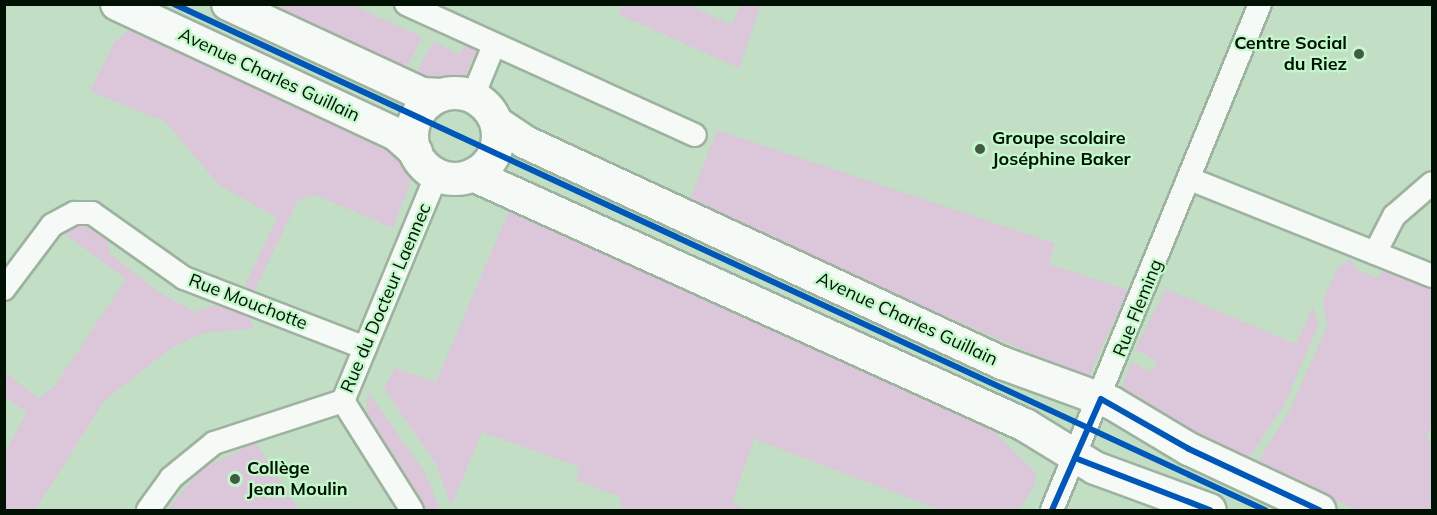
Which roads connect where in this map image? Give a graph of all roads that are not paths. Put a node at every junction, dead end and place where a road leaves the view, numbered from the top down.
1 (117, 4) edge
2 (228, 4) edge
3 (406, 4) edge
4 (1260, 4) edge
5 (494, 45) junction
6 (441, 95) junction
7 (473, 96) junction
8 (496, 123) junction
9 (695, 135) dead end
10 (416, 152) junction
11 (437, 174) junction
12 (473, 175) junction
13 (1190, 180) junction
14 (1432, 183) edge
15 (1375, 253) junction
16 (1432, 276) edge
17 (4, 289) edge
18 (365, 348) junction
19 (1101, 399) junction
20 (343, 401) junction
21 (1075, 458) junction
22 (148, 510) edge
23 (412, 510) edge
24 (1052, 510) edge
25 (1210, 510) edge
26 (1319, 510) edge

1 - 10 street, Avenue Charles Guillain
2 - 6 street
3 - 5 street
4 - 13 street, Rue Fleming
5 - 7 street
5 - 9 street
6 - 7 street
6 - 10 street
7 - 8 street
8 - 12 street
8 - 19 street, Avenue Charles Guillain
10 - 11 street
11 - 12 street
11 - 18 street, Rue du Docteur Laennec
12 - 21 street
13 - 15 street
13 - 19 street, Rue Fleming
14 - 15 street
15 - 16 street
17 - 18 street, Rue Mouchotte
18 - 20 street, Rue du Docteur Laennec
19 - 21 street, Rue Fleming
19 - 26 street, Avenue Charles Guillain
20 - 22 street
20 - 23 street, Rue du Docteur Laennec
21 - 24 street, Rue Fleming
21 - 25 street

